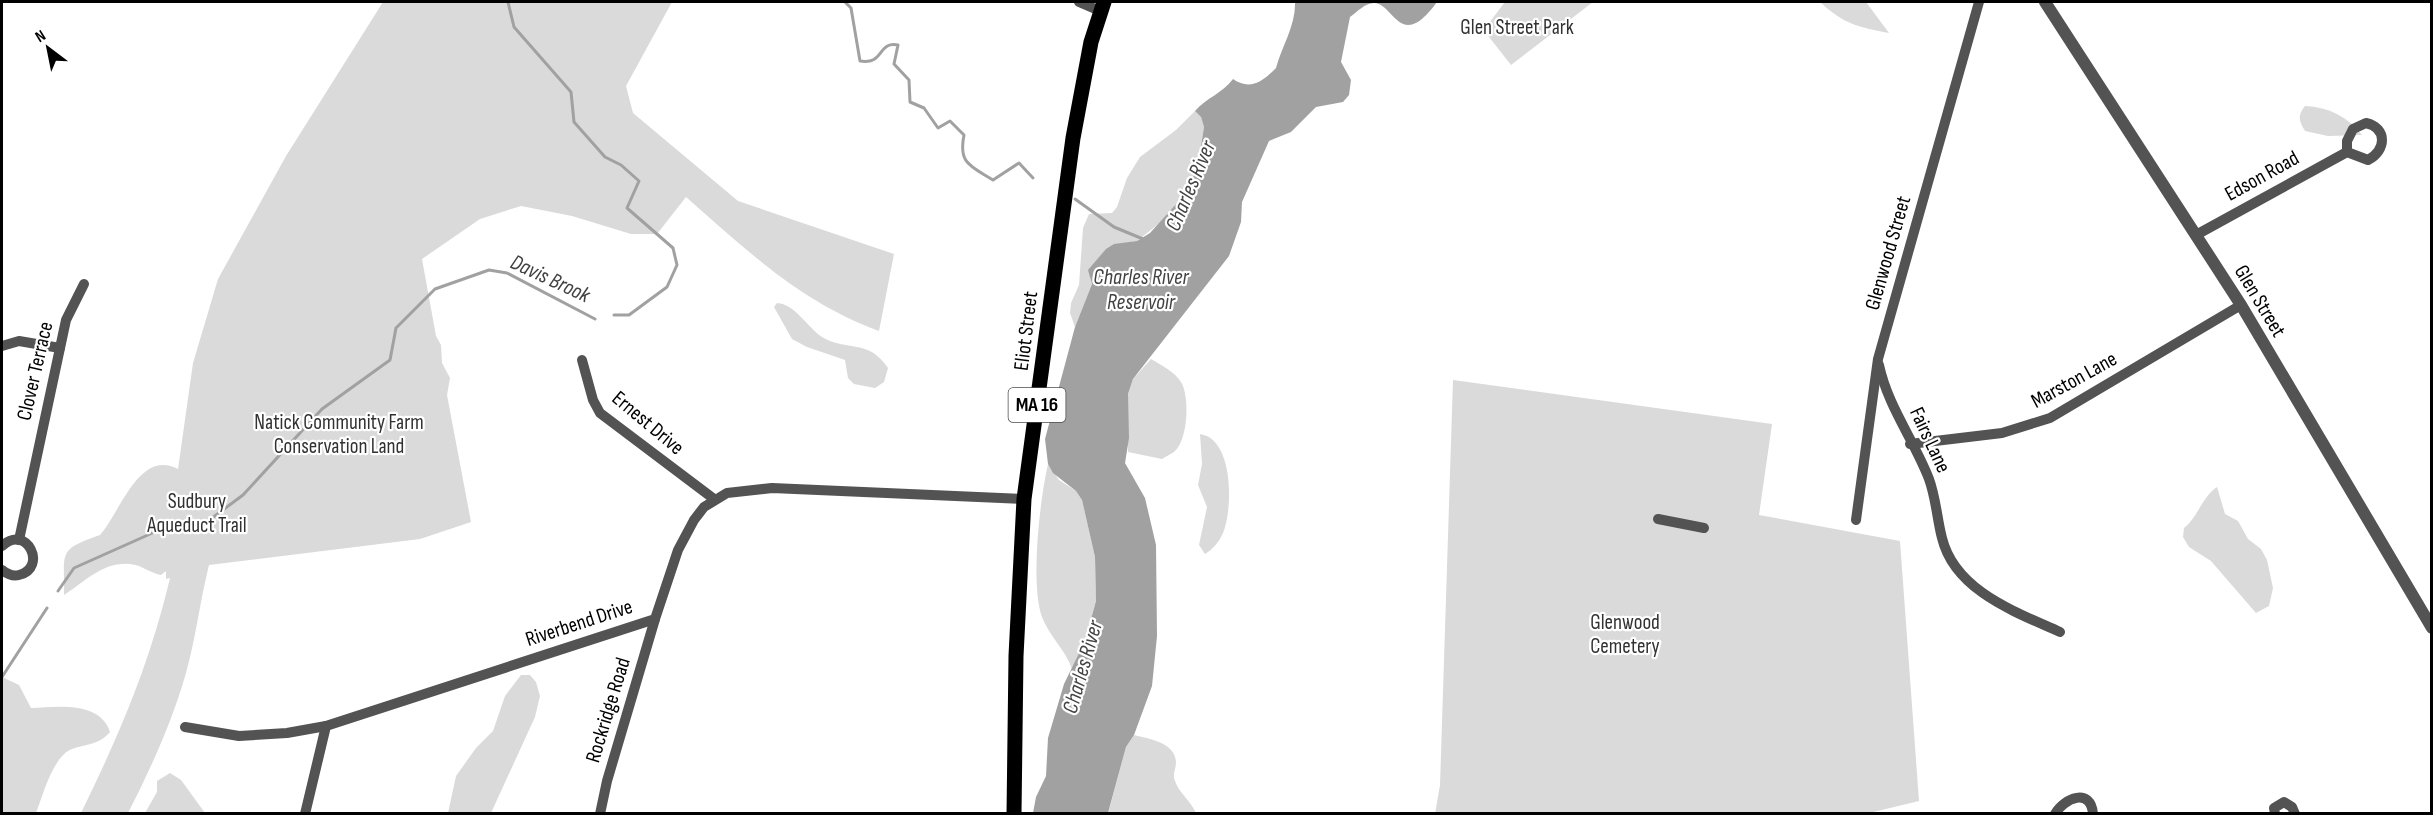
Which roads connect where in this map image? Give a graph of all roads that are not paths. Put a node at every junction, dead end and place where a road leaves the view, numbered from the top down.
1 (1079, 2) edge
2 (1979, 2) edge
3 (2045, 2) edge
4 (1102, 6) edge
5 (2347, 152) dead end
6 (2196, 235) junction
7 (84, 284) dead end
8 (2241, 305) junction
9 (2, 346) edge
10 (60, 348) junction
11 (1878, 359) junction
12 (582, 360) dead end
13 (1910, 444) junction
14 (714, 499) junction
15 (1024, 499) junction
16 (1658, 519) dead end
17 (1856, 520) dead end
18 (1704, 528) dead end
19 (19, 540) junction
20 (2, 546) edge
21 (2, 570) edge
22 (655, 619) junction
23 (2432, 628) edge
24 (2060, 632) dead end
25 (327, 726) junction
26 (185, 727) dead end
27 (305, 813) edge
28 (600, 813) edge
29 (1014, 813) edge
30 (2055, 813) edge
31 (2093, 813) edge
32 (2275, 813) edge
33 (2295, 813) edge

1 - 4 street
2 - 11 street, Glenwood Street
3 - 6 street, Glen Street
4 - 15 main road, Eliot Street / MA 16
5 - 6 street, Edson Road
6 - 8 street, Glen Street
7 - 10 street, Clover Terrace
8 - 13 street, Marston Lane
8 - 23 street, Glen Street
9 - 10 street
10 - 19 street, Clover Terrace
11 - 13 street, Fairs Lane
11 - 17 street, Glenwood Street
12 - 14 street, Ernest Drive
13 - 24 street, Fairs Lane
14 - 15 street, Riverbend Drive
14 - 22 street, Riverbend Drive
15 - 29 main road, Eliot Street / MA 16
16 - 18 street
19 - 20 street
19 - 21 street
22 - 25 street, Riverbend Drive
22 - 28 street, Rockridge Road
25 - 26 street, Riverbend Drive
25 - 27 street
30 - 31 street
32 - 33 street

